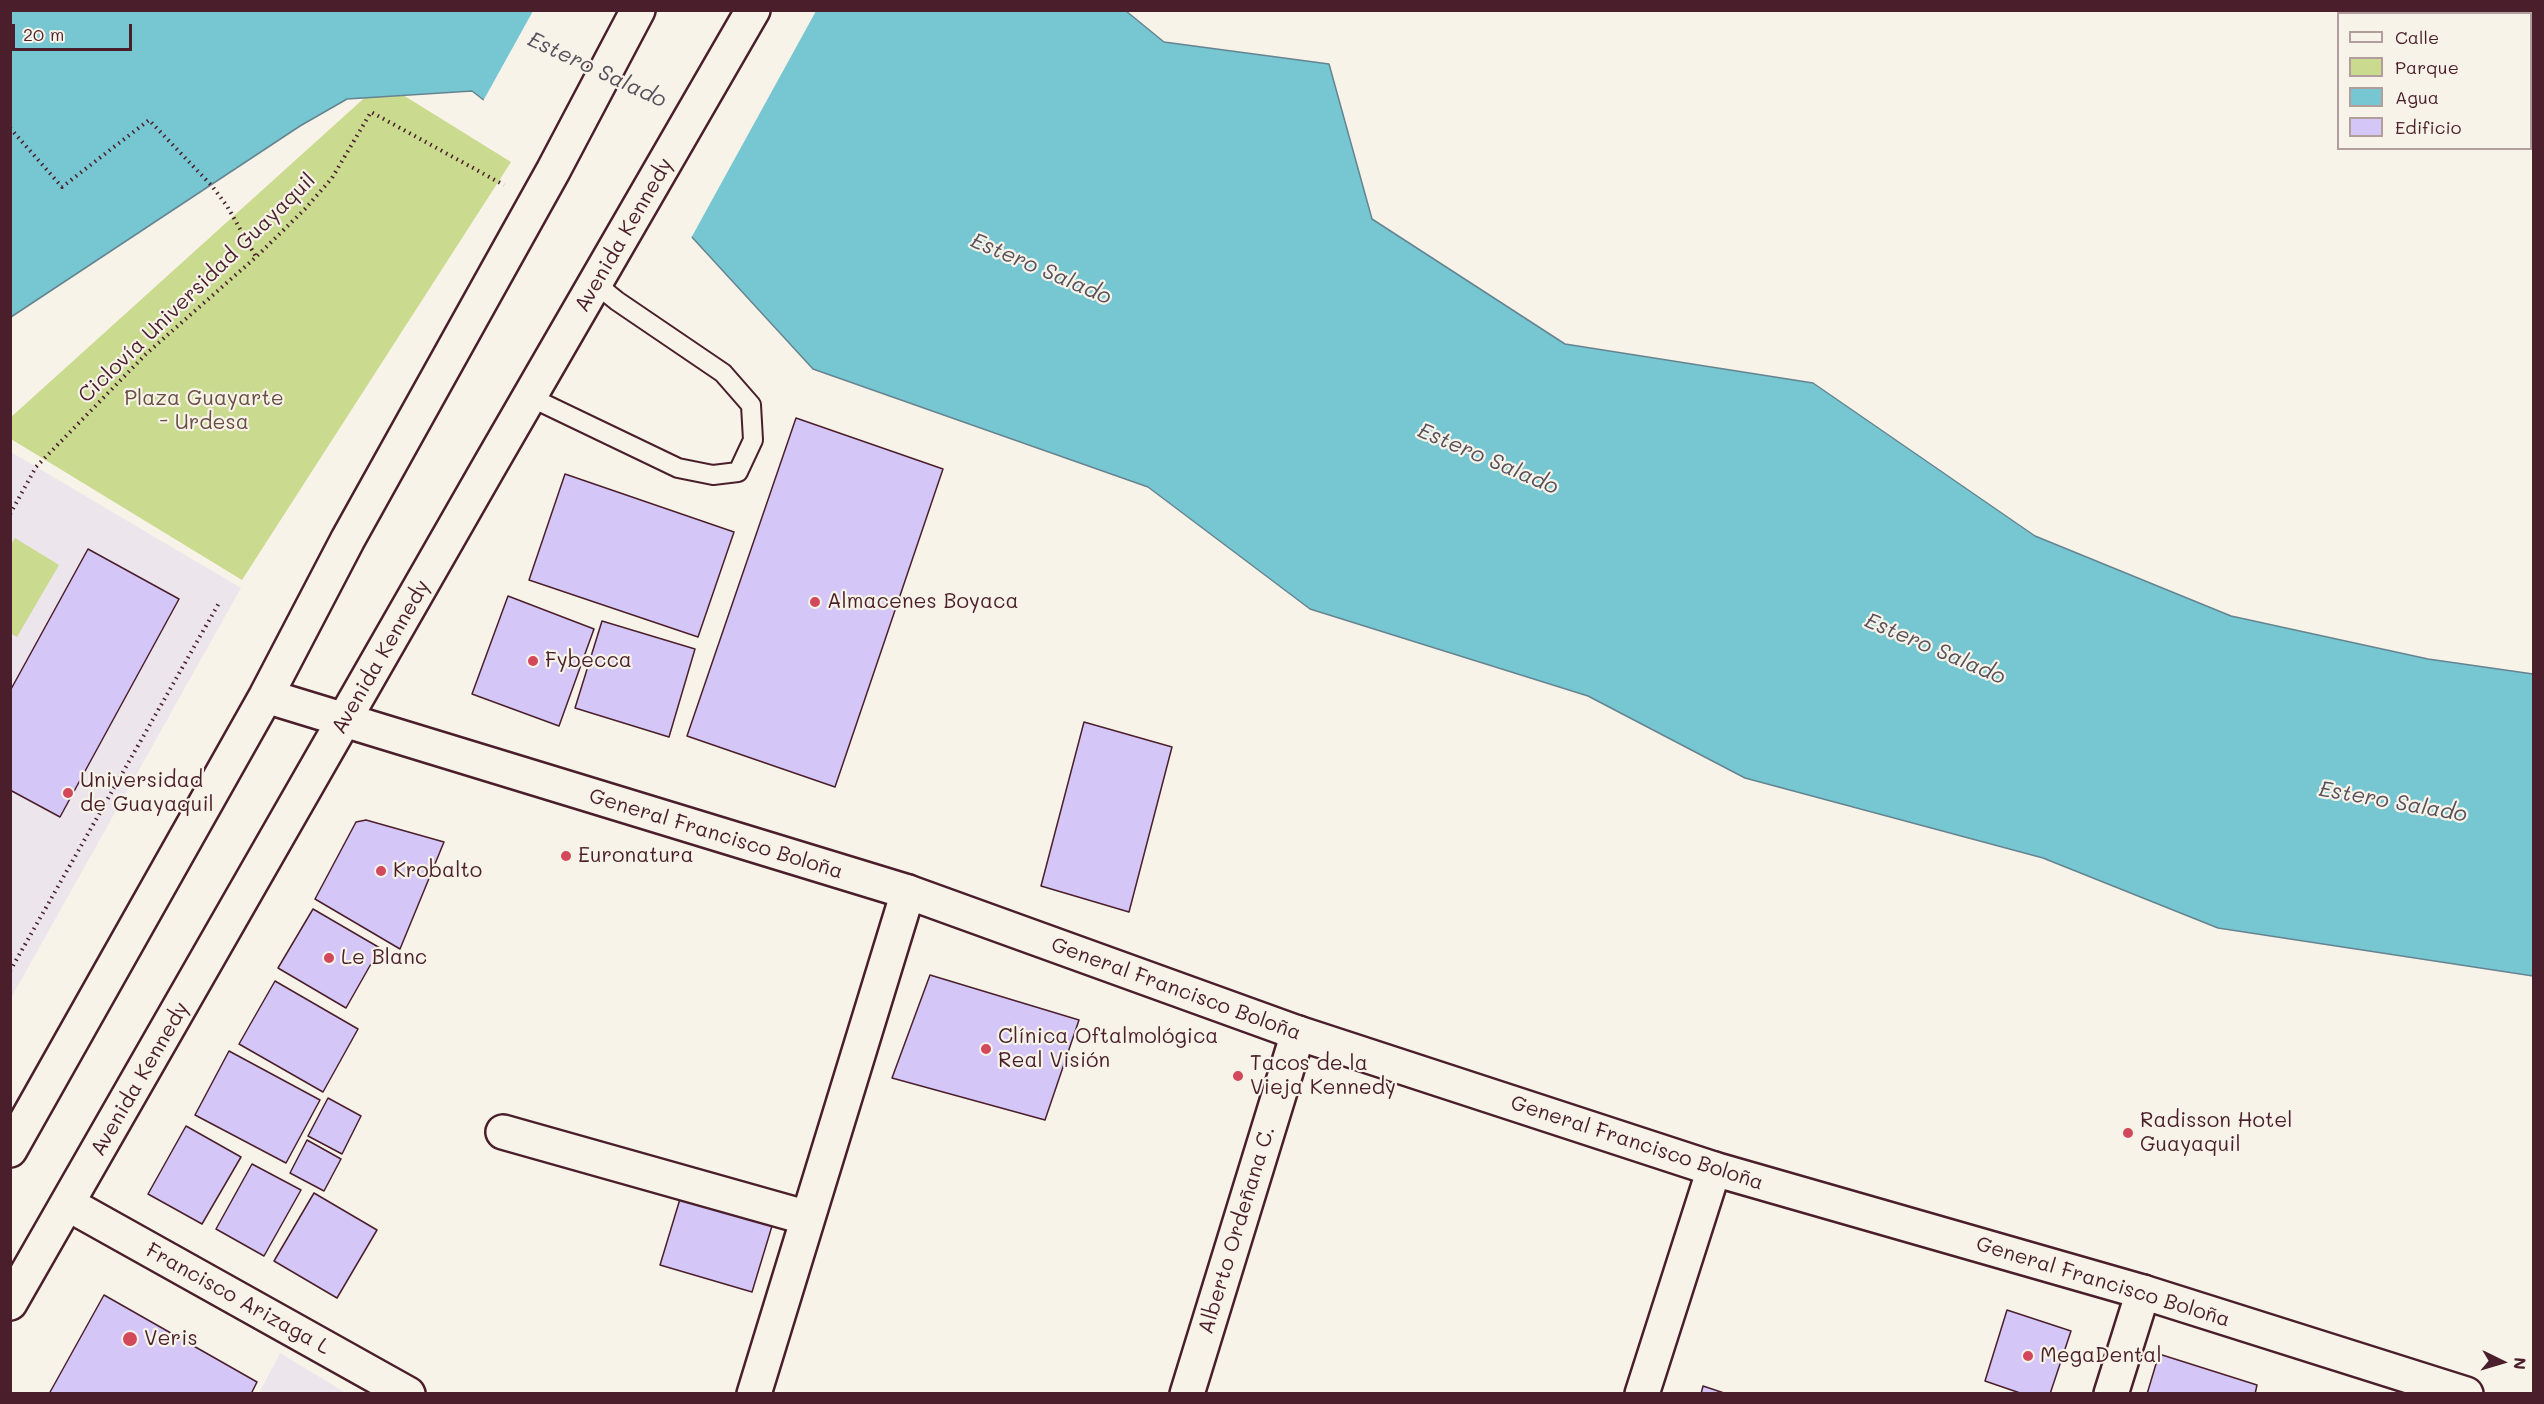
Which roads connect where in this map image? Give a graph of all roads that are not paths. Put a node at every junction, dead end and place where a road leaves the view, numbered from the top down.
1 (638, 10) edge
2 (753, 10) edge
3 (596, 284) junction
4 (530, 397) junction
5 (266, 696) junction
6 (345, 721) junction
7 (908, 892) junction
8 (1298, 1033) junction
9 (503, 1131) dead end
10 (10, 1150) edge
11 (1714, 1169) junction
12 (68, 1204) junction
13 (808, 1218) junction
14 (2144, 1292) junction
15 (10, 1303) edge
16 (408, 1394) edge
17 (754, 1394) edge
18 (1187, 1394) edge
19 (1642, 1394) edge
20 (2111, 1394) edge
21 (2466, 1394) edge

1 - 5 street
2 - 3 street, Avenida Kennedy
3 - 4 street, Avenida Kennedy
3 - 4 lane
4 - 6 street, Avenida Kennedy
5 - 6 street, General Francisco Boloña
5 - 10 street
6 - 7 street, General Francisco Boloña
6 - 12 street, Avenida Kennedy
7 - 8 street, General Francisco Boloña
7 - 13 street
8 - 11 street, General Francisco Boloña
8 - 18 street, Alberto Ordeñana C.
9 - 13 street
11 - 14 street, General Francisco Boloña
11 - 19 street
12 - 15 street, Avenida Kennedy
12 - 16 street, Francisco Arizaga L
13 - 17 street
14 - 20 street
14 - 21 street, General Francisco Boloña

